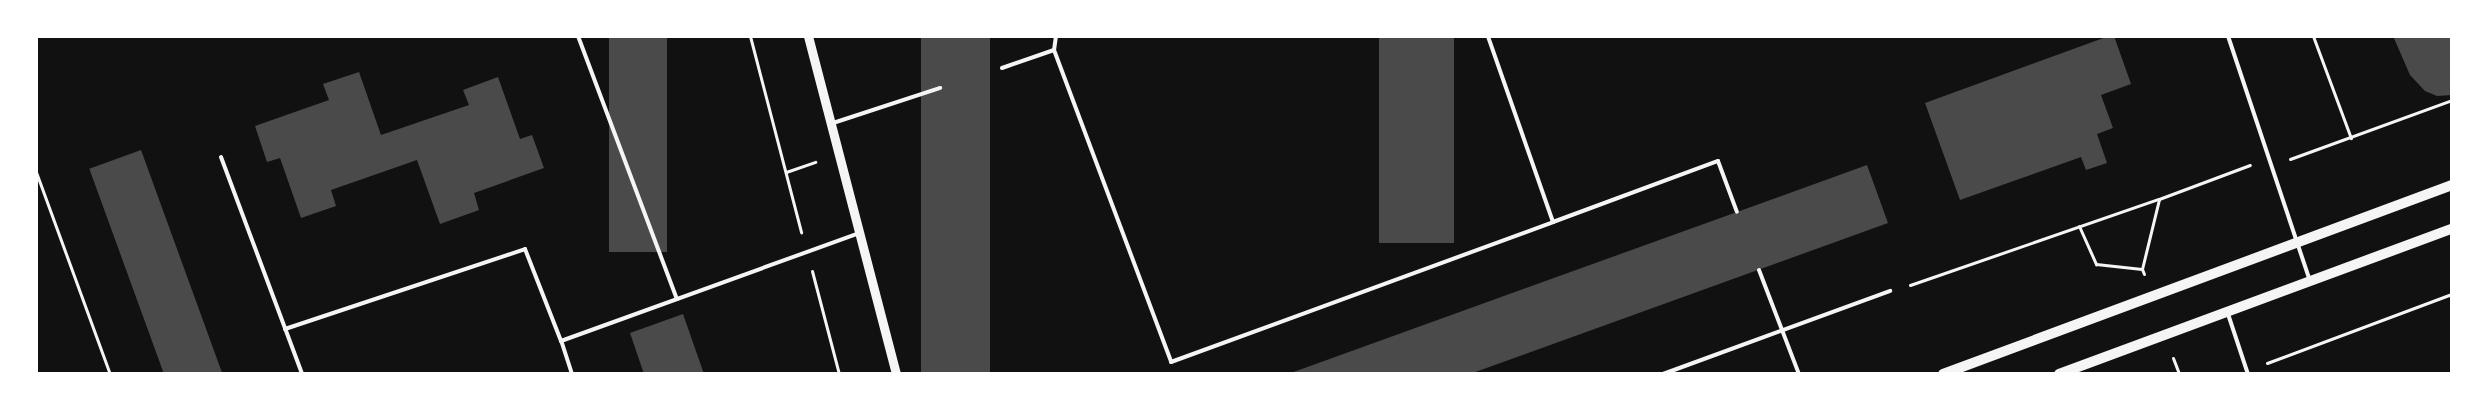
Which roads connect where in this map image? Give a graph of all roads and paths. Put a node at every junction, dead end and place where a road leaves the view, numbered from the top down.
1 (578, 36) edge
2 (750, 36) edge
3 (808, 36) edge
4 (1056, 36) edge
5 (1488, 36) edge
6 (2228, 36) edge
7 (2313, 36) edge
8 (1054, 50) junction
9 (1002, 68) dead end
10 (940, 88) dead end
11 (829, 124) junction
12 (2351, 138) dead end
13 (221, 157) dead end
14 (816, 162) dead end
15 (36, 172) edge
16 (786, 172) junction
17 (2452, 185) edge
18 (2159, 199) dead end
19 (1737, 212) dead end
20 (1554, 222) junction
21 (2079, 226) junction
22 (2452, 229) edge
23 (859, 232) junction
24 (2298, 242) junction
25 (806, 252) junction
26 (2142, 268) dead end
27 (1759, 270) dead end
28 (2310, 281) junction
29 (1890, 291) joint
30 (2452, 294) edge
31 (677, 299) junction
32 (2227, 312) junction
33 (285, 330) junction
34 (1783, 331) junction
35 (560, 341) junction
36 (2171, 352) dead end
37 (2245, 373) edge
38 (110, 374) edge
39 (302, 374) edge
40 (572, 374) edge
41 (839, 374) edge
42 (896, 374) edge
43 (1663, 374) edge
44 (1799, 374) edge
45 (1943, 374) edge
46 (2059, 374) edge
47 (2179, 374) edge

1 - 31 lane
2 - 16 path
3 - 11 street
4 - 8 lane
5 - 20 lane
6 - 24 lane
7 - 12 path
8 - 9 lane
8 - 20 lane
10 - 11 lane
11 - 23 street
13 - 33 lane
14 - 16 path
15 - 38 path
16 - 25 path
17 - 24 main road
18 - 21 path
19 - 20 lane
21 - 26 path
21 - 29 path
22 - 28 main road
23 - 25 lane
23 - 42 street
24 - 28 lane
24 - 45 main road
25 - 31 lane
25 - 41 path
27 - 34 lane
28 - 32 main road
29 - 34 lane
30 - 37 path
31 - 35 lane
32 - 37 lane
32 - 46 main road
33 - 35 lane
33 - 39 lane
34 - 43 lane
34 - 44 lane
35 - 40 lane
36 - 47 path

